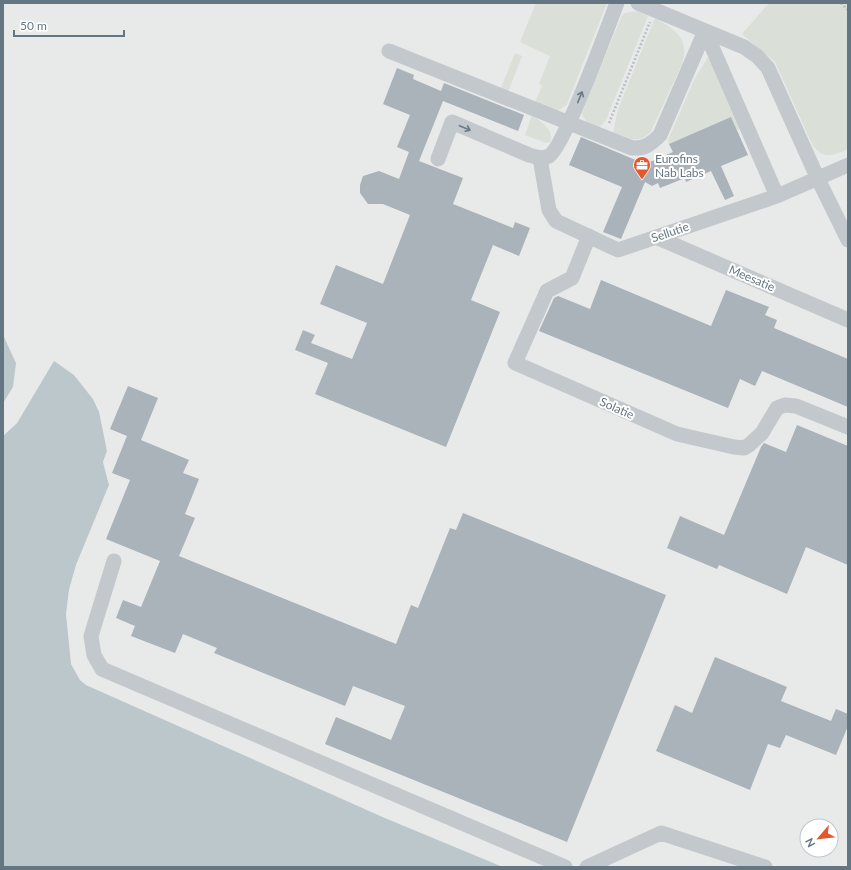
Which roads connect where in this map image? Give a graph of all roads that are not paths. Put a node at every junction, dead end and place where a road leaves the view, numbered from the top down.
1 (617, 3) edge
2 (638, 3) edge
3 (705, 31) junction
4 (389, 51) dead end
5 (569, 123) junction
6 (540, 158) junction
7 (438, 160) dead end
8 (848, 165) edge
9 (818, 178) junction
10 (777, 196) junction
11 (589, 236) junction
12 (656, 237) junction
13 (848, 240) edge
14 (848, 320) edge
15 (848, 427) edge
16 (114, 561) dead end
17 (565, 867) edge
18 (587, 867) edge
19 (765, 867) edge

5 -> 1 lane
2 - 3 lane
3 - 5 lane
3 - 9 lane
3 - 10 lane
4 - 5 lane
5 - 6 lane
7 -> 6 lane
6 - 11 lane, Sellutie
8 - 9 lane, Sellutie
9 - 10 lane, Sellutie
9 - 13 lane
10 - 12 lane, Sellutie
11 - 12 lane, Sellutie
11 - 15 lane, Solatie
12 - 14 lane, Meesatie
16 - 17 lane
18 - 19 lane

